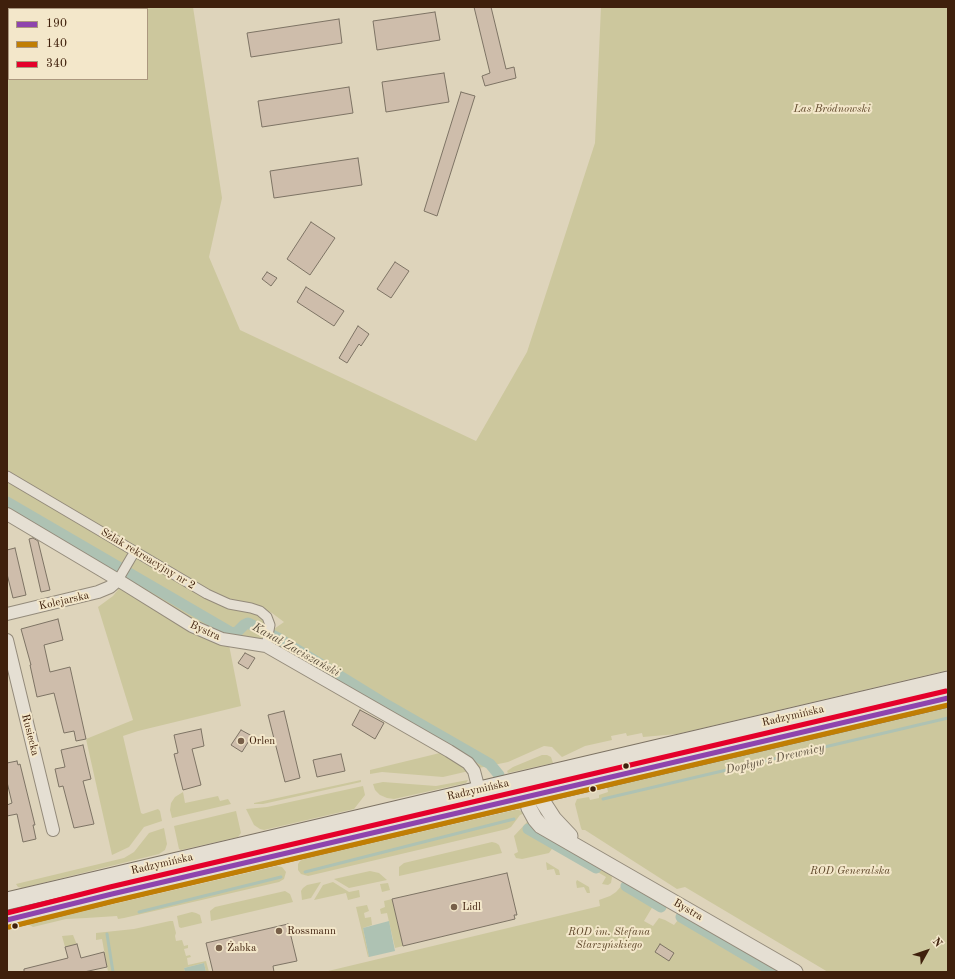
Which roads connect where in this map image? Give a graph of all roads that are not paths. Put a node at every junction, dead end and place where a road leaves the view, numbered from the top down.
1 (7, 476) edge
2 (7, 514) edge
3 (135, 551) junction
4 (120, 577) junction
5 (7, 614) edge
6 (268, 637) junction
7 (7, 640) edge
8 (948, 680) edge
9 (948, 698) edge
10 (528, 778) junction
11 (562, 788) junction
12 (479, 790) junction
13 (532, 796) junction
14 (550, 814) junction
15 (53, 830) dead end
16 (581, 847) junction
17 (7, 901) edge
18 (7, 920) edge
19 (795, 972) edge

1 - 3 street, Szlak rekreacyjny nr 2
2 - 4 street, Bystra
3 - 4 street
3 - 6 street, Szlak rekreacyjny nr 2
4 - 5 street, Kolejarska
4 - 6 street, Bystra
6 - 12 street, Bystra
7 - 15 street, Rusiecka
8 - 10 main road, Radzymińska
9 - 11 main road, Radzymińska
10 - 12 main road, Radzymińska
10 - 13 street, Bystra
11 - 13 main road, Radzymińska
11 - 14 street
12 - 17 main road, Radzymińska
13 - 14 street, Bystra
13 - 16 street, Bystra
13 - 18 main road, Radzymińska
14 - 16 street, Bystra
16 - 19 street, Bystra

